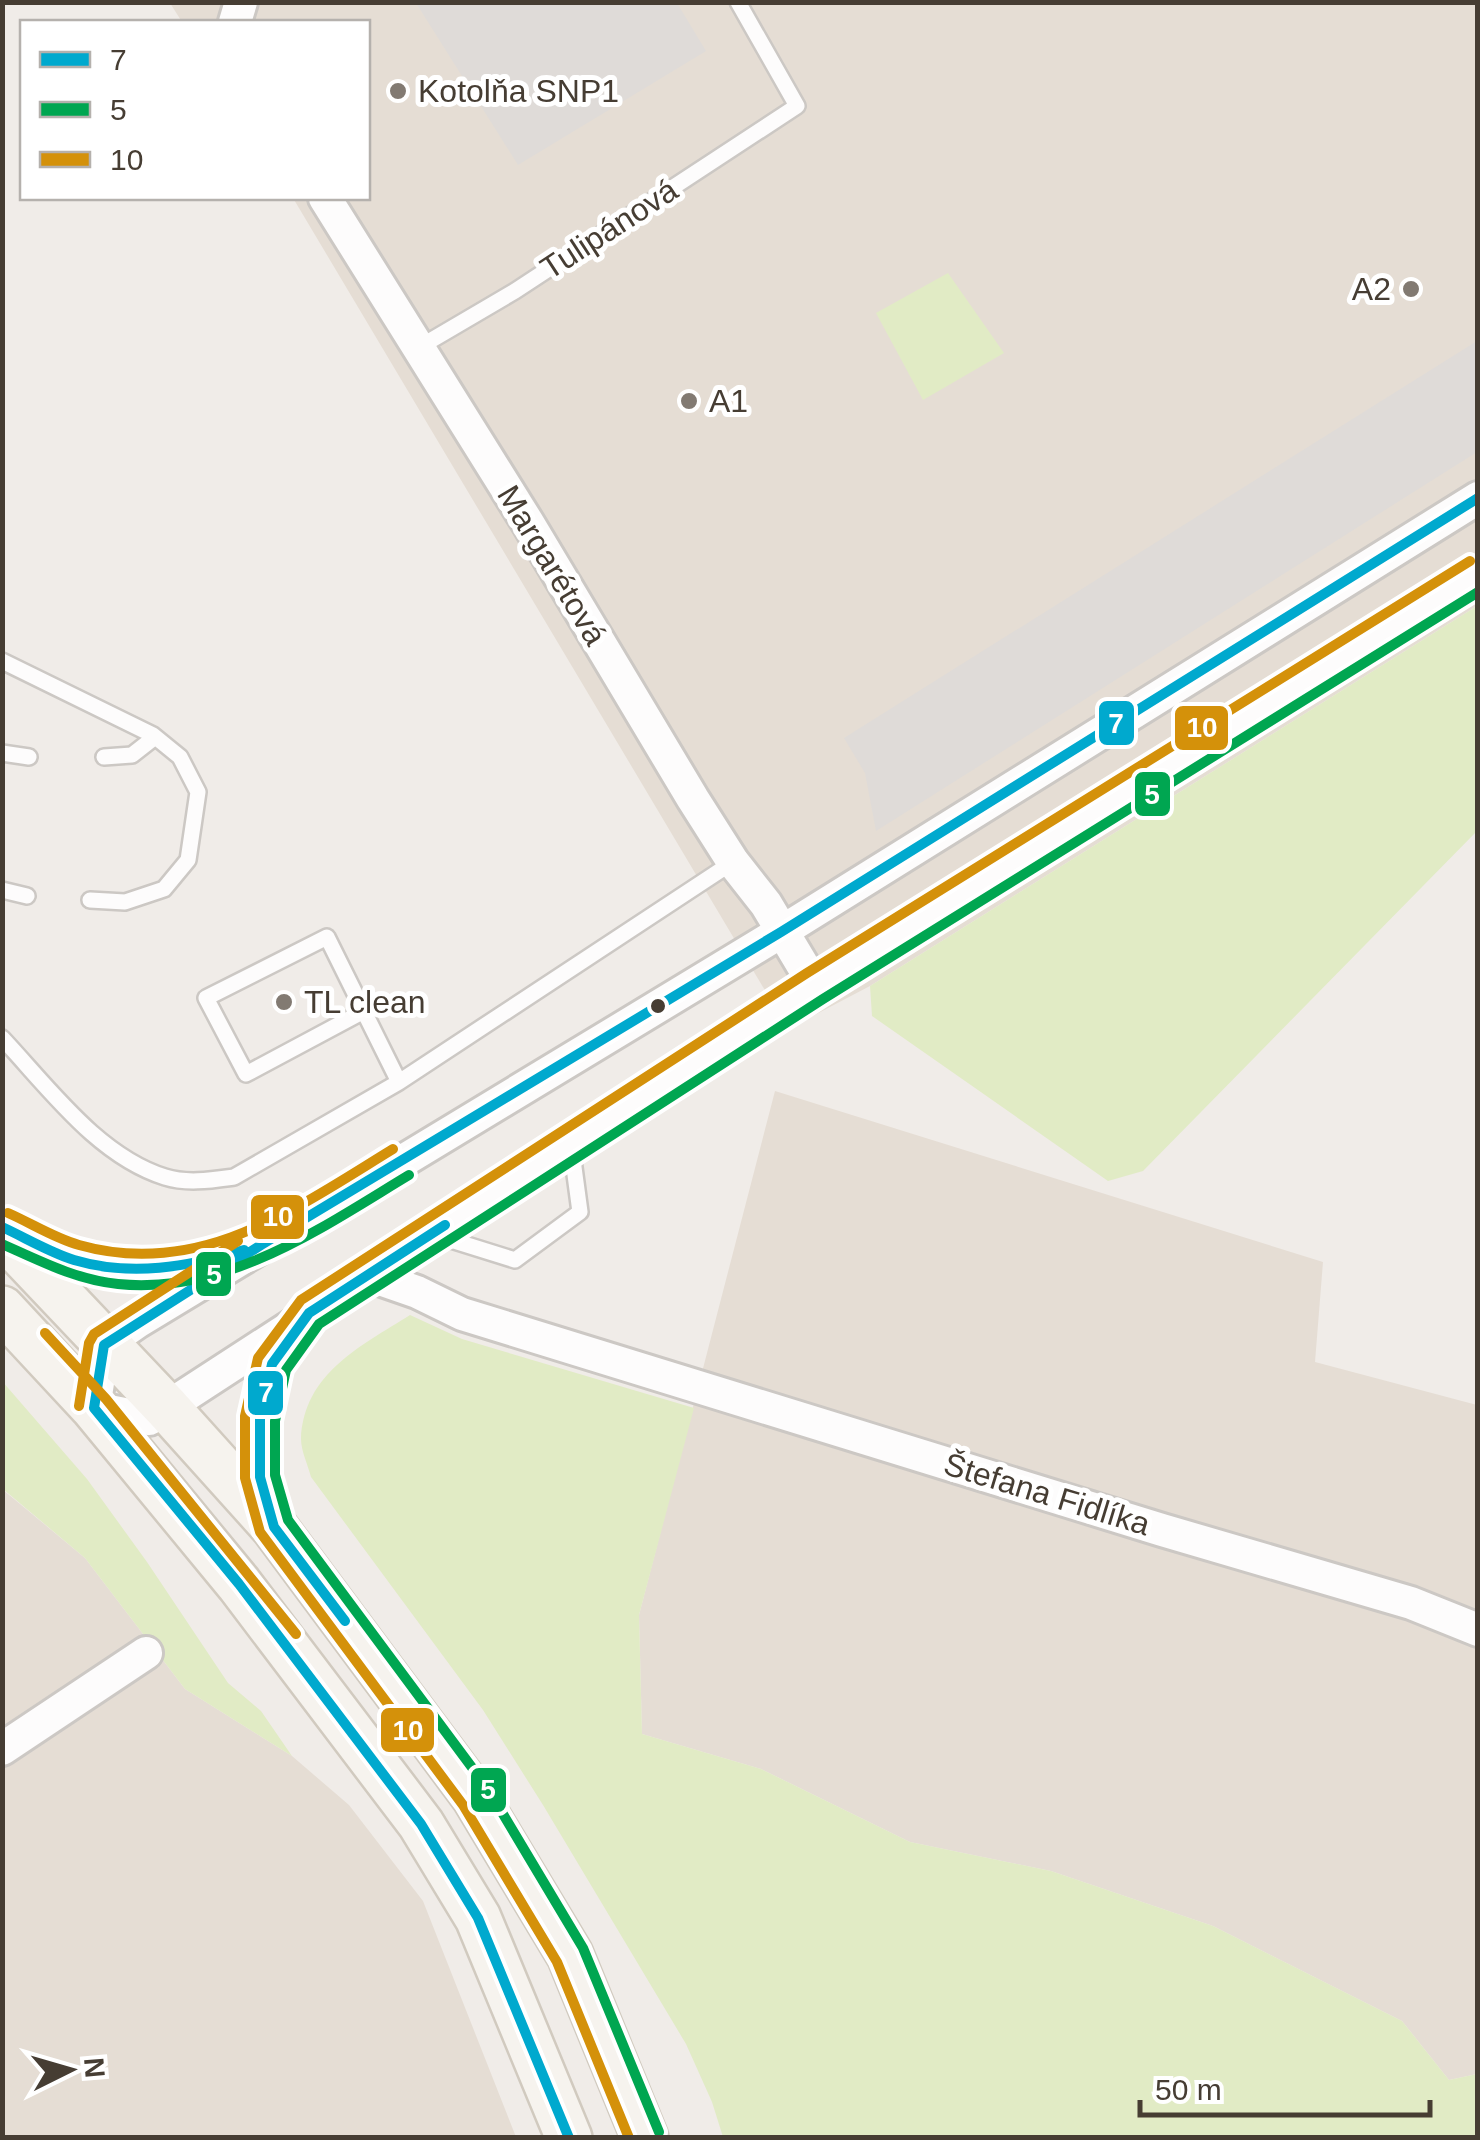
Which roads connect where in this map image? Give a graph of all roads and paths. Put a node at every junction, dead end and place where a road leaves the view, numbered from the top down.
1 (738, 2) edge
2 (326, 200) edge
3 (418, 348) junction
4 (1478, 498) edge
5 (1478, 574) edge
6 (2, 661) edge
7 (155, 737) junction
8 (2, 754) edge
9 (29, 757) dead end
10 (104, 757) dead end
11 (733, 862) junction
12 (2, 890) edge
13 (27, 896) dead end
14 (90, 900) dead end
15 (781, 932) junction
16 (814, 986) junction
17 (364, 1011) junction
18 (2, 1038) edge
19 (398, 1082) junction
20 (571, 1144) junction
21 (2, 1231) edge
22 (431, 1234) junction
23 (261, 1245) junction
24 (368, 1275) junction
25 (2, 1309) edge
26 (309, 1313) junction
27 (104, 1345) junction
28 (166, 1407) junction
29 (94, 1408) junction
30 (274, 1527) junction
31 (1478, 1630) edge
32 (146, 1653) dead end
33 (2, 1749) edge
34 (569, 2138) edge
35 (645, 2138) edge

1 - 3 lane, Tulipánová
2 - 3 street, Margarétová
3 - 11 street, Margarétová
4 - 15 street
5 - 16 street
6 - 7 lane
7 - 10 lane
7 - 14 lane
8 - 9 lane
11 - 15 street, Margarétová
11 - 19 lane
12 - 13 lane
15 - 16 street, Margarétová
15 - 23 street
16 - 20 street
17 - 17 lane
17 - 19 lane
18 - 19 lane
20 - 22 street
20 - 22 lane
21 - 23 street
21 - 27 main road
22 - 24 street
23 - 27 street
24 - 26 street
24 - 31 street, Štefana Fidlíka
25 - 29 main road
26 - 28 street
26 - 30 street
27 - 28 main road
27 - 29 street
28 - 29 street
28 - 30 main road
29 - 34 main road
30 - 35 main road
32 - 33 street

